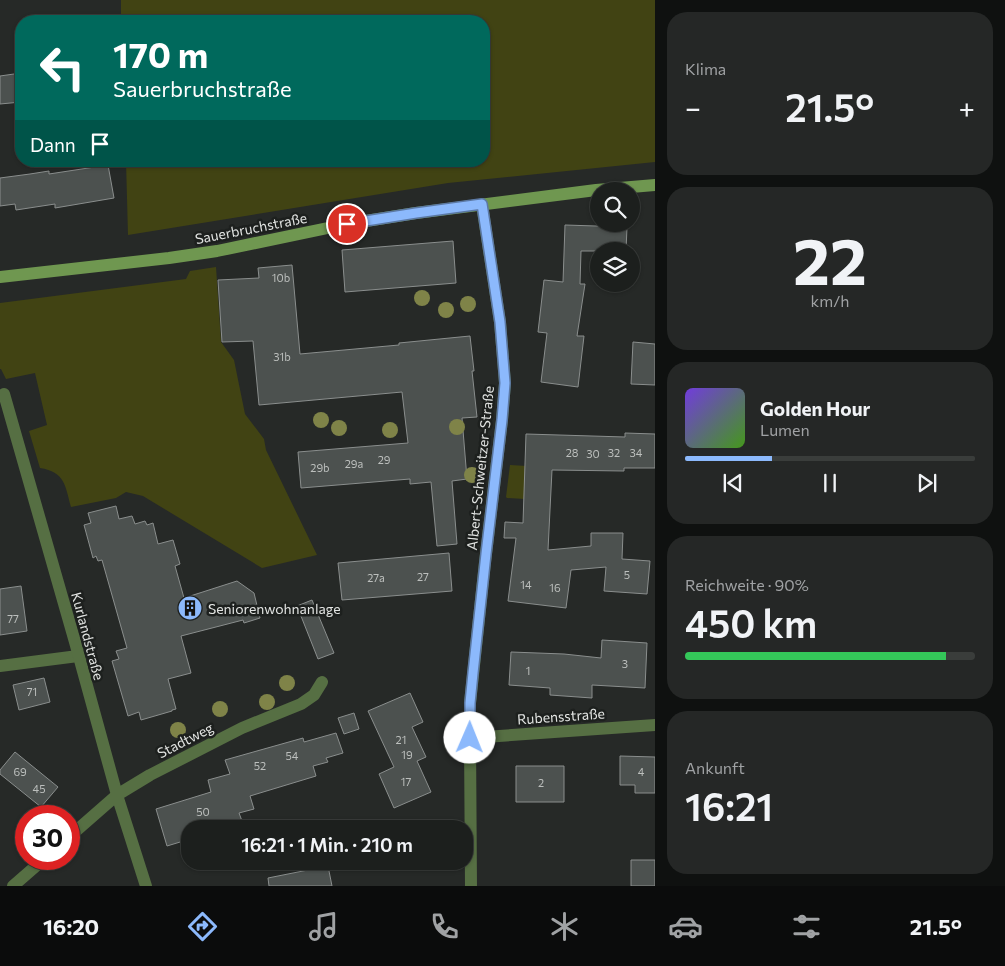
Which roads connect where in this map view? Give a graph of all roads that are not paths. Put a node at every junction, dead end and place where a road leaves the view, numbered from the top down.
1 (655, 185) edge
2 (482, 204) junction
3 (0, 277) edge
4 (4, 394) dead end
5 (78, 656) junction
6 (0, 666) edge
7 (322, 682) dead end
8 (655, 725) edge
9 (470, 738) junction
10 (117, 796) junction
11 (80, 828) edge
12 (31, 870) edge
13 (13, 886) edge
14 (146, 886) edge
15 (471, 886) edge

1 - 2 street, Sauerbruchstraße
2 - 3 street, Sauerbruchstraße
2 - 9 street, Albert-Schweitzer-Straße
4 - 5 street, Kurlandstraße
5 - 6 street
5 - 10 street, Kurlandstraße
7 - 10 street, Stadtweg
8 - 9 street, Rubensstraße
9 - 15 street, Albert-Schweitzer-Straße
10 - 11 street, Stadtweg
10 - 14 street, Kurlandstraße
12 - 13 street

